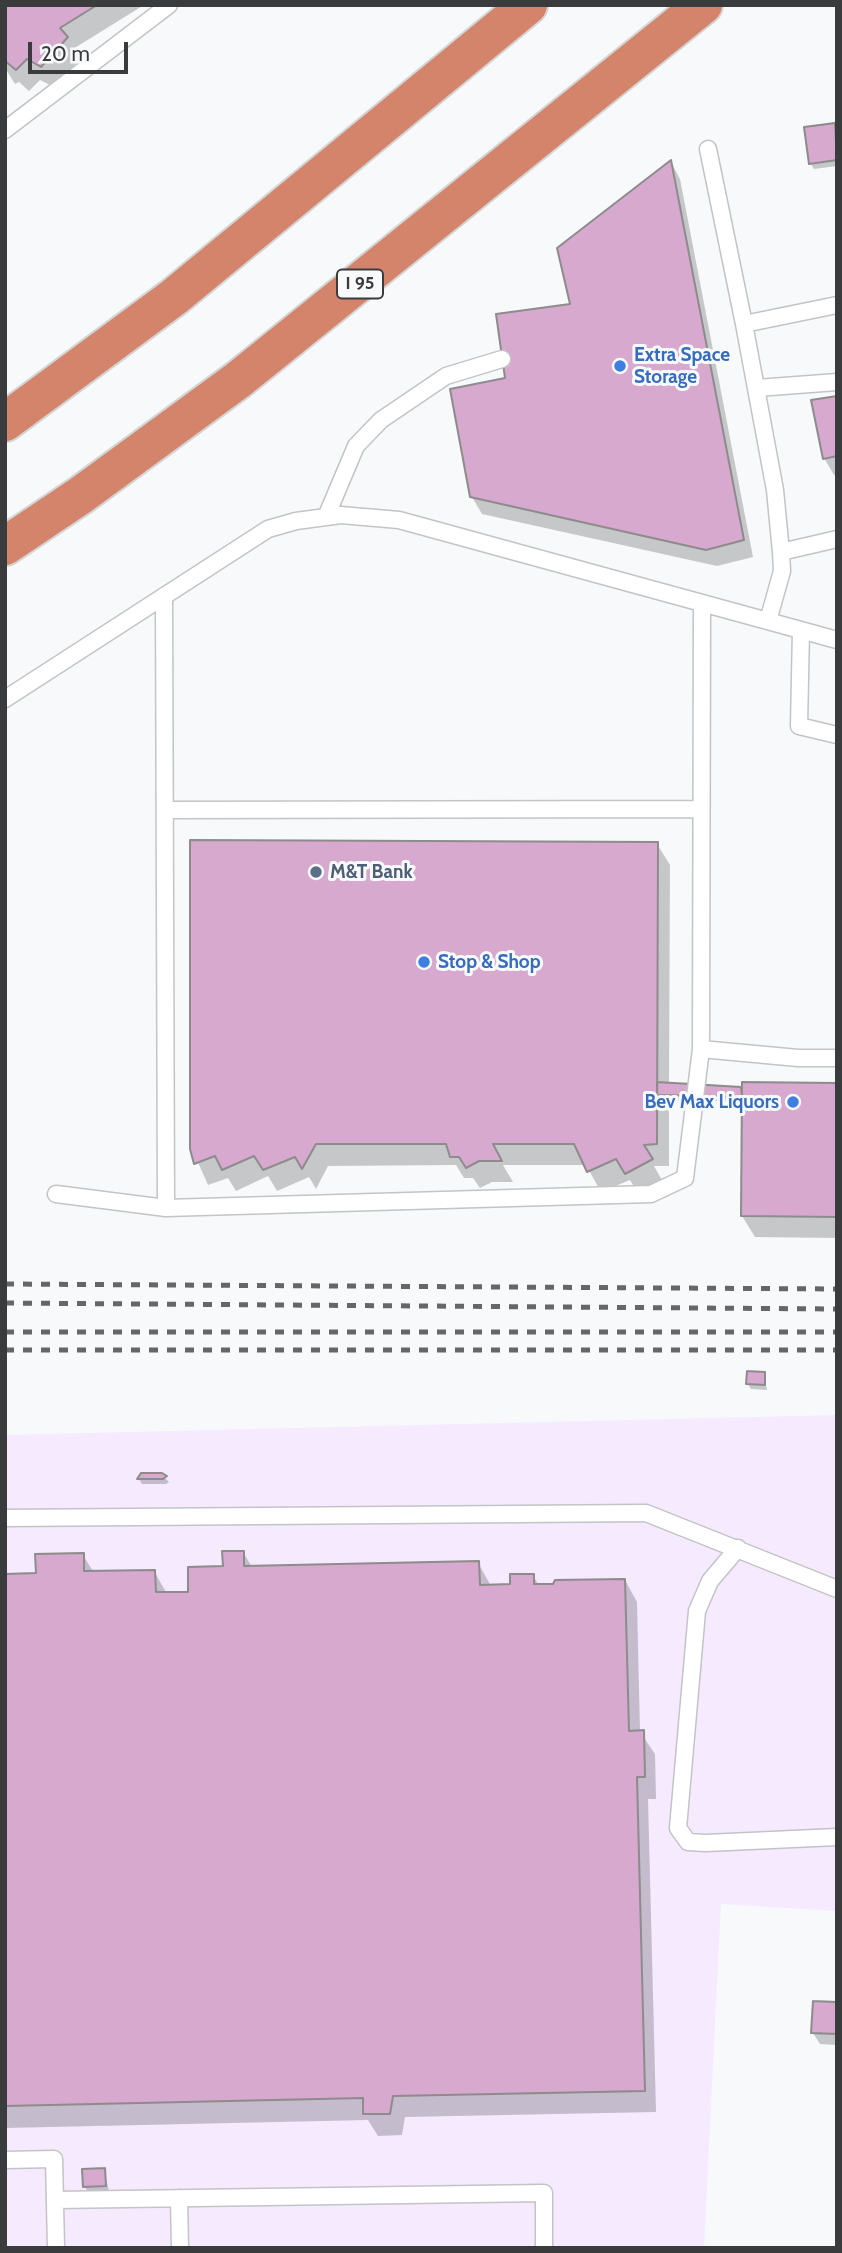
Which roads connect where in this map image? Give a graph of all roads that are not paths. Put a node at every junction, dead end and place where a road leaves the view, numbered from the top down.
1 (169, 5) edge
2 (528, 5) edge
3 (702, 5) edge
4 (5, 130) edge
5 (708, 149) dead end
6 (837, 305) edge
7 (744, 324) junction
8 (502, 359) dead end
9 (837, 382) edge
10 (757, 388) junction
11 (5, 422) edge
12 (326, 517) junction
13 (837, 539) edge
14 (5, 546) edge
15 (781, 552) junction
16 (164, 596) junction
17 (702, 605) junction
18 (768, 621) junction
19 (801, 630) junction
20 (837, 640) edge
21 (5, 699) edge
22 (837, 736) edge
23 (700, 808) junction
24 (165, 810) junction
25 (701, 1049) junction
26 (837, 1058) edge
27 (56, 1194) dead end
28 (166, 1208) junction
29 (5, 1518) edge
30 (738, 1548) junction
31 (837, 1589) edge
32 (837, 1837) edge
33 (5, 2160) edge
34 (179, 2198) junction
35 (55, 2200) junction
36 (56, 2248) edge
37 (180, 2248) edge
38 (544, 2248) edge

1 - 4 lane
2 - 11 highway
3 - 14 highway, I 95
5 - 7 lane
6 - 7 lane
7 - 10 lane
8 - 12 lane
9 - 10 lane
10 - 15 lane
12 - 16 lane
12 - 17 lane
13 - 15 lane
15 - 18 lane
16 - 21 lane
16 - 24 lane
17 - 18 lane
17 - 23 lane
18 - 19 lane
19 - 20 lane
19 - 22 lane
23 - 24 lane
23 - 25 lane
24 - 28 lane
25 - 26 lane
25 - 28 lane
27 - 28 lane
29 - 30 lane
30 - 31 lane
30 - 32 lane
33 - 35 lane
34 - 35 lane
34 - 37 lane
34 - 38 lane
35 - 36 lane

